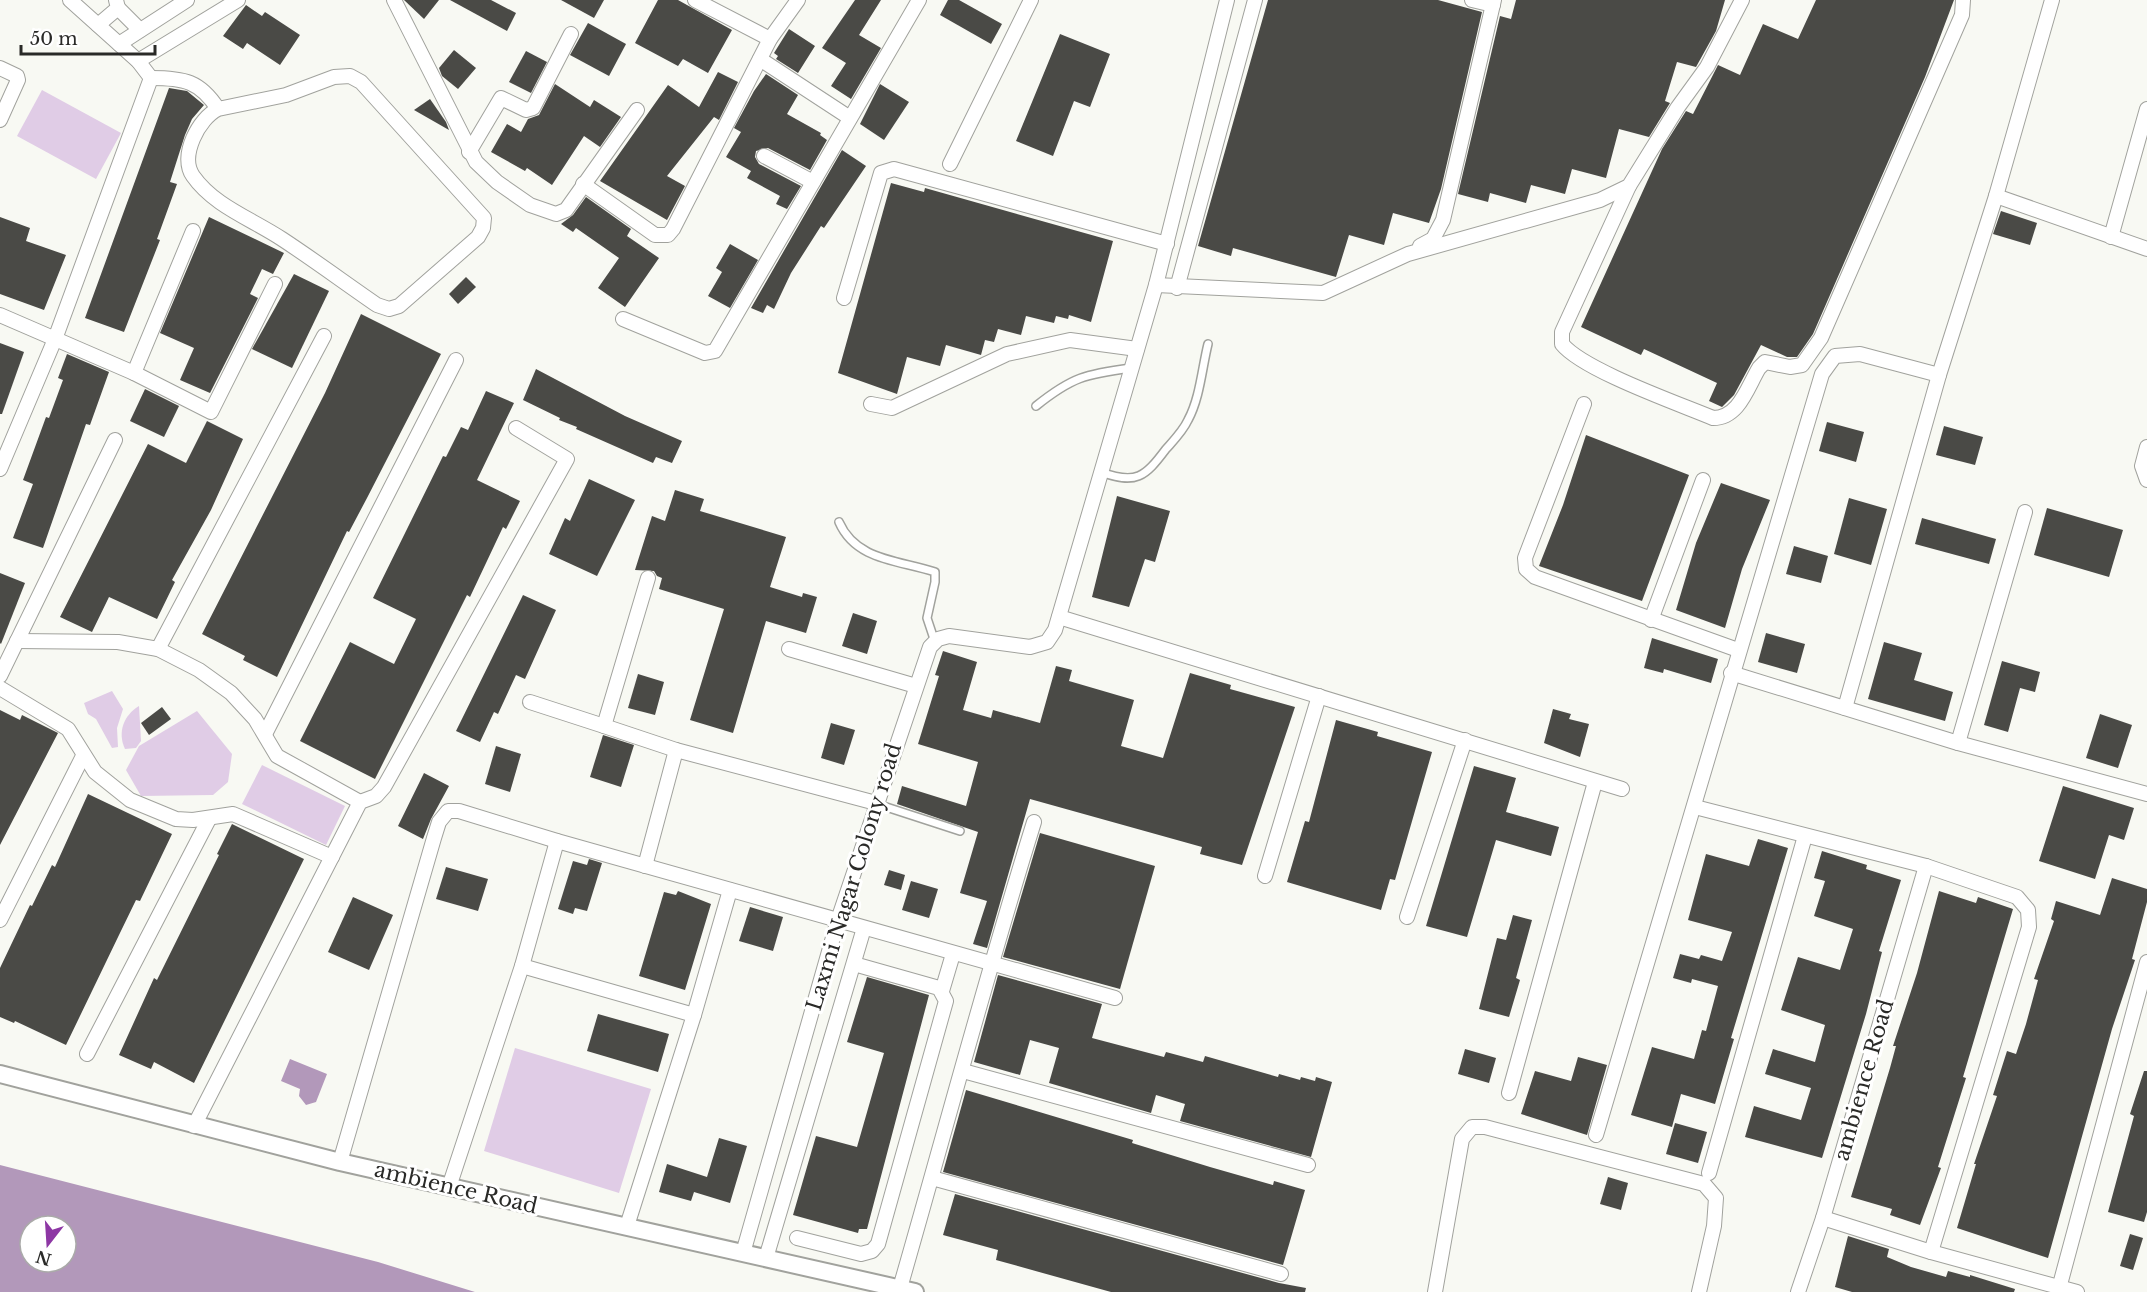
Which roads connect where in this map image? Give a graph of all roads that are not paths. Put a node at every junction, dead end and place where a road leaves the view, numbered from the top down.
1 (70, 0) edge
2 (187, 0) edge
3 (238, 0) edge
4 (394, 0) edge
5 (695, 0) edge
6 (798, 0) edge
7 (919, 0) edge
8 (1031, 0) edge
9 (1227, 0) edge
10 (1255, 0) edge
11 (1472, 0) edge
12 (1742, 0) edge
13 (1963, 0) edge
14 (2052, 0) edge
15 (1493, 3) edge
16 (117, 4) edge
17 (128, 19) junction
18 (98, 25) junction
19 (140, 30) junction
20 (572, 34) dead end
21 (109, 35) junction
22 (770, 39) junction
23 (119, 44) junction
24 (760, 59) junction
25 (138, 61) junction
26 (0, 68) edge
27 (151, 78) junction
28 (2147, 109) edge
29 (218, 110) junction
30 (637, 110) dead end
31 (850, 118) junction
32 (0, 120) edge
33 (469, 152) junction
34 (764, 156) dead end
35 (950, 164) dead end
36 (813, 182) junction
37 (583, 184) junction
38 (1629, 186) junction
39 (1996, 196) junction
40 (193, 231) dead end
41 (2111, 237) junction
42 (1167, 244) junction
43 (2147, 249) edge
44 (1408, 254) junction
45 (275, 284) dead end
46 (1156, 285) junction
47 (1176, 288) junction
48 (844, 298) dead end
49 (0, 315) edge
50 (623, 319) dead end
51 (324, 336) dead end
52 (55, 339) junction
53 (1208, 344) dead end
54 (1137, 349) junction
55 (456, 360) dead end
56 (1132, 368) junction
57 (134, 373) junction
58 (1940, 375) junction
59 (871, 404) dead end
60 (1584, 404) dead end
61 (1036, 406) dead end
62 (516, 428) dead end
63 (116, 440) dead end
64 (2147, 447) edge
65 (0, 469) edge
66 (1101, 472) junction
67 (1703, 480) dead end
68 (2147, 480) edge
69 (2025, 512) dead end
70 (839, 522) dead end
71 (648, 578) dead end
72 (1059, 617) junction
73 (1651, 620) junction
74 (17, 642) junction
75 (935, 642) junction
76 (158, 649) junction
77 (789, 649) dead end
78 (1738, 650) junction
79 (1731, 673) junction
80 (0, 676) edge
81 (916, 686) junction
82 (0, 688) edge
83 (1319, 696) junction
84 (530, 702) dead end
85 (1845, 708) junction
86 (604, 726) junction
87 (265, 734) junction
88 (1465, 740) junction
89 (1958, 743) junction
90 (676, 750) junction
91 (83, 756) junction
92 (1595, 782) junction
93 (1622, 789) dead end
94 (2147, 794) edge
95 (360, 802) junction
96 (876, 803) junction
97 (1695, 807) junction
98 (209, 819) junction
99 (1034, 822) dead end
100 (960, 831) dead end
101 (1805, 836) junction
102 (557, 842) junction
103 (332, 857) junction
104 (645, 866) junction
105 (1926, 866) junction
106 (1265, 876) dead end
107 (730, 890) junction
108 (1407, 917) dead end
109 (0, 920) edge
110 (838, 920) junction
111 (864, 928) junction
112 (953, 954) junction
113 (990, 962) junction
114 (2147, 962) edge
115 (854, 964) junction
116 (522, 966) junction
117 (942, 991) junction
118 (1115, 998) dead end
119 (694, 1015) junction
120 (87, 1054) dead end
121 (963, 1071) junction
122 (0, 1074) edge
123 (1509, 1093) dead end
124 (194, 1126) junction
125 (1596, 1135) dead end
126 (340, 1162) junction
127 (1308, 1165) dead end
128 (1709, 1173) dead end
129 (932, 1178) junction
130 (449, 1187) junction
131 (1823, 1218) junction
132 (627, 1226) junction
133 (797, 1238) dead end
134 (1931, 1252) junction
135 (743, 1253) junction
136 (766, 1258) junction
137 (1281, 1274) dead end
138 (2059, 1289) edge
139 (908, 1290) edge
140 (1435, 1292) edge
141 (1699, 1292) edge
142 (1798, 1292) edge
143 (2077, 1292) edge

1 - 18 street
2 - 19 street
3 - 25 street
4 - 33 street
5 - 22 street
6 - 22 street
7 - 31 street
8 - 35 street
9 - 42 street
10 - 47 street
11 - 15 street
12 - 38 street
13 - 38 street
14 - 39 street
15 - 44 street
16 - 17 street
16 - 18 street
17 - 19 street
17 - 21 street
18 - 21 street
19 - 23 street
20 - 33 street
21 - 23 street
22 - 24 street
23 - 25 street
24 - 31 street
24 - 37 street
25 - 27 street
26 - 32 street
27 - 29 street
27 - 52 street
28 - 41 street
29 - 29 street
30 - 37 street
31 - 36 street
33 - 37 street
34 - 36 street
36 - 50 street
38 - 44 street
39 - 41 street
39 - 58 street
40 - 57 street
41 - 43 street
42 - 46 street
42 - 48 street
44 - 47 street
45 - 57 street
46 - 47 street
46 - 54 street
49 - 52 street
51 - 76 street
52 - 57 street
52 - 65 street
53 - 66 lane
54 - 56 street
54 - 59 street
55 - 87 street
56 - 61 lane
56 - 66 street
58 - 78 street
58 - 85 street
60 - 73 street
62 - 95 street
63 - 74 street
64 - 68 street
66 - 72 street
67 - 73 street
69 - 89 street
70 - 75 lane
71 - 86 street
72 - 75 street
72 - 83 street
73 - 78 street
74 - 76 street
74 - 80 street
75 - 81 street, Laxmi Nagar Colony road
76 - 87 street
77 - 81 street
78 - 79 street
79 - 85 street
79 - 97 street
81 - 96 street, Laxmi Nagar Colony road
82 - 91 street
83 - 88 street
83 - 106 street
84 - 86 street
85 - 89 street
86 - 90 street
87 - 95 street
88 - 92 street
88 - 108 street
89 - 94 street
90 - 96 street
90 - 104 street
91 - 98 street
91 - 109 street
92 - 93 street
92 - 123 street
95 - 103 street
96 - 100 lane
96 - 110 street, Laxmi Nagar Colony road
97 - 101 street
97 - 125 street
98 - 103 street
98 - 120 street
99 - 113 street
101 - 105 street
101 - 128 street
102 - 104 street
102 - 116 street
102 - 126 street
103 - 124 street
104 - 107 street
105 - 131 street, ambience Road
105 - 134 street
107 - 110 street
107 - 119 street
110 - 111 street
110 - 135 street, Laxmi Nagar Colony road
111 - 112 street
111 - 115 street
112 - 113 street
112 - 117 street
113 - 118 street
113 - 121 street
114 - 138 street
115 - 117 street
115 - 136 street
116 - 119 street
116 - 130 street
117 - 133 street
119 - 132 street
121 - 127 street
121 - 129 street
122 - 124 street, ambience Road
124 - 126 street, ambience Road
126 - 130 street, ambience Road
129 - 137 street
129 - 139 street
130 - 132 street, ambience Road
131 - 134 street
131 - 142 street, ambience Road
132 - 135 street, ambience Road
134 - 138 street
135 - 136 street, ambience Road
136 - 139 street, ambience Road
138 - 143 street
140 - 141 street

